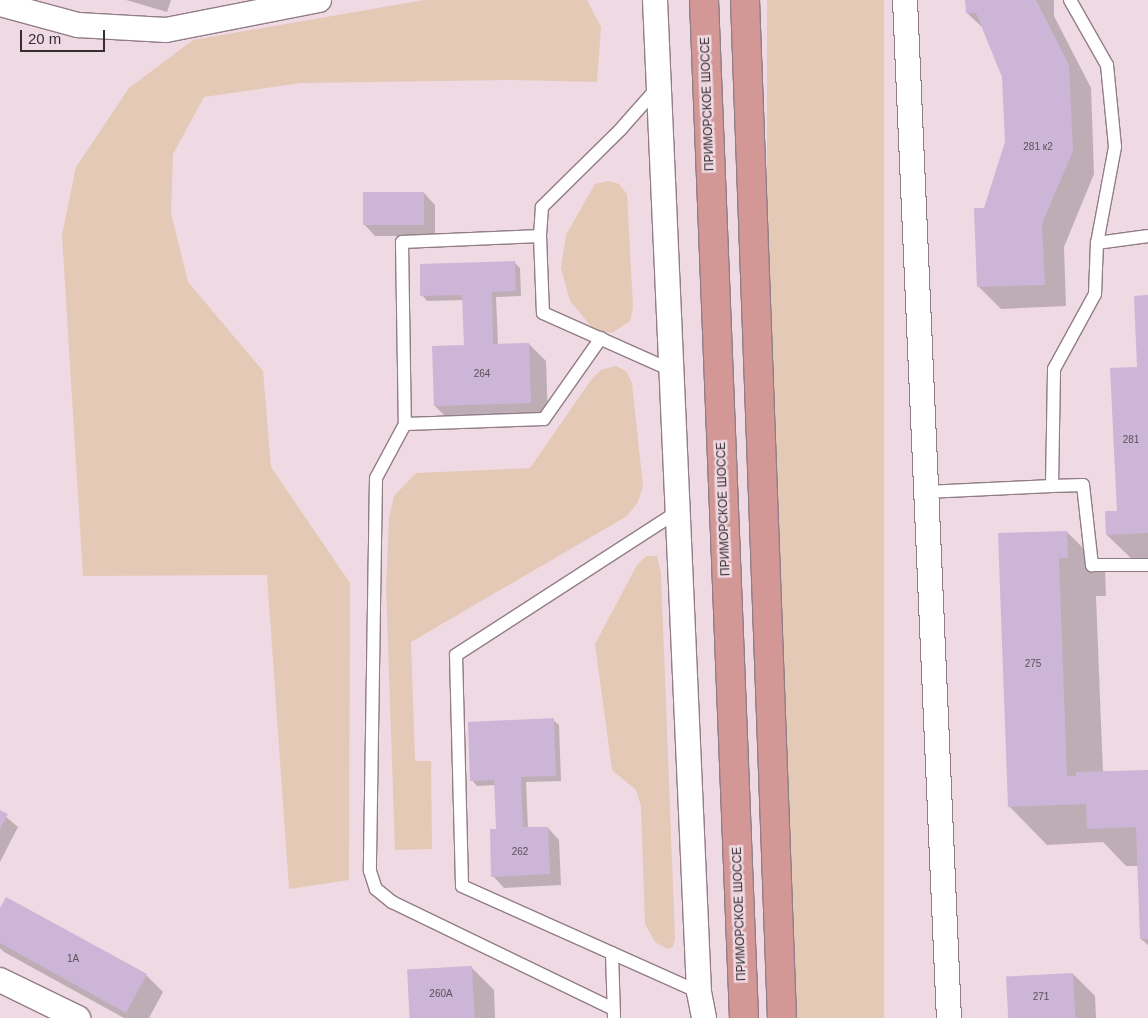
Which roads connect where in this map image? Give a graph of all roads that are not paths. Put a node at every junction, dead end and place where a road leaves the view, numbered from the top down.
1 (319, 0) edge
2 (655, 0) edge
3 (704, 0) edge
4 (745, 0) edge
5 (905, 0) edge
6 (1070, 0) edge
7 (0, 4) edge
8 (279, 4) edge
9 (658, 87) junction
10 (540, 236) junction
11 (1148, 236) edge
12 (1098, 243) junction
13 (601, 338) junction
14 (671, 370) junction
15 (405, 424) junction
16 (1052, 486) junction
17 (926, 492) junction
18 (677, 512) junction
19 (1148, 565) edge
20 (612, 953) junction
21 (0, 980) edge
22 (699, 992) junction
23 (614, 1013) edge
24 (78, 1018) edge
25 (704, 1018) edge
26 (744, 1018) edge
27 (782, 1018) edge
28 (949, 1018) edge

1 - 8 street
2 - 9 street
3 - 26 highway, ПРИМОРСКОЕ ШОССЕ
4 - 27 highway
5 - 17 street
6 - 12 lane
7 - 8 street
9 - 10 lane
9 - 14 street
10 - 13 lane
10 - 15 lane
11 - 12 lane
12 - 16 lane
13 - 14 lane
13 - 15 lane
14 - 18 street
15 - 23 lane
16 - 17 lane
16 - 19 lane
17 - 28 street
18 - 20 lane
18 - 22 street
20 - 22 lane
20 - 23 lane
21 - 24 street
22 - 25 street

